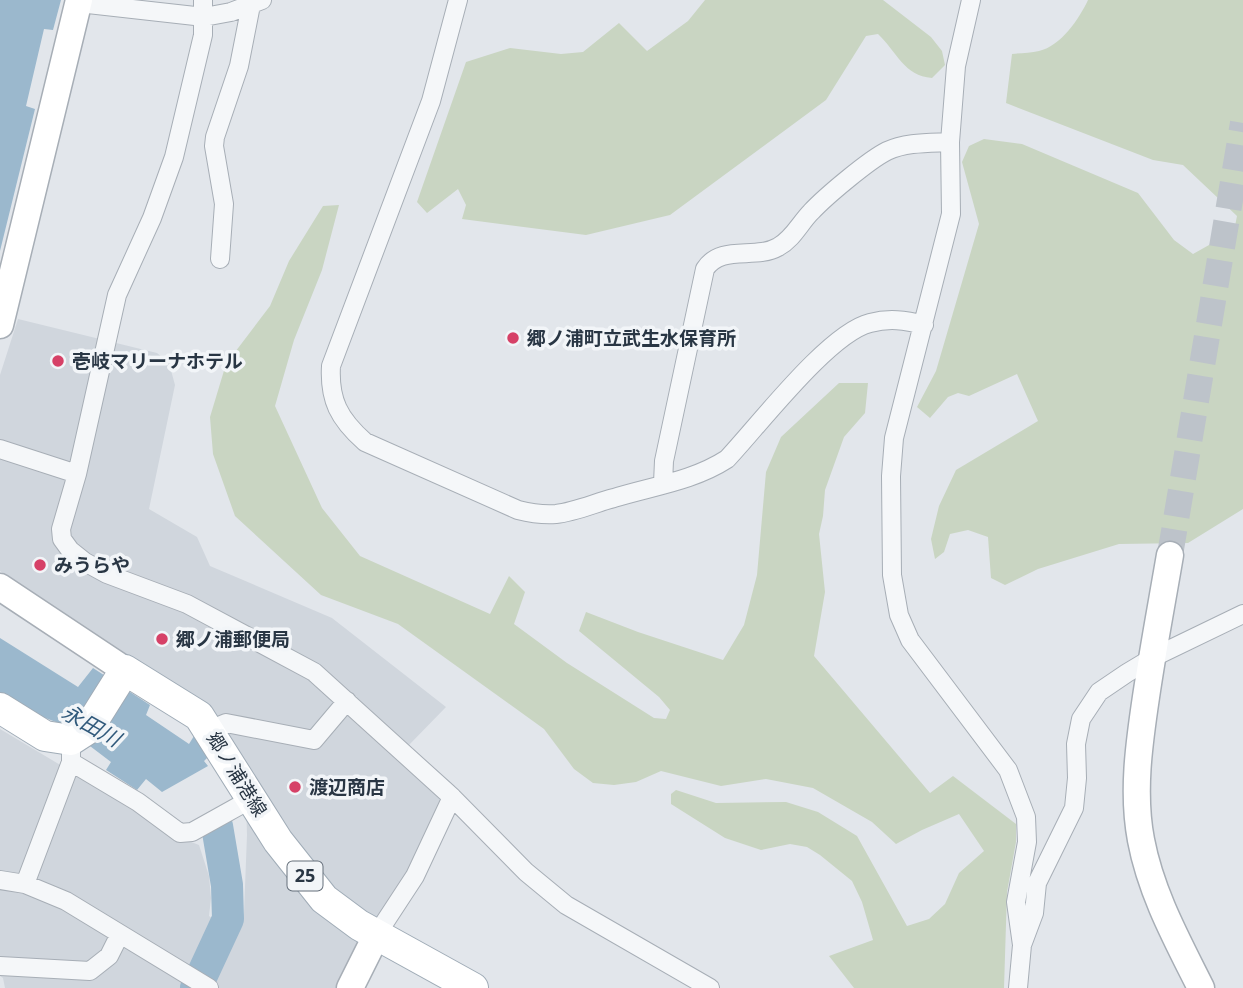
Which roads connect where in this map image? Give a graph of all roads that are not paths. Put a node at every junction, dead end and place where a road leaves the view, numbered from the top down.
1 (458, 0) edge
2 (971, 0) edge
3 (79, 1) edge
4 (256, 2) edge
5 (204, 8) edge
6 (950, 142) junction
7 (220, 259) dead end
8 (0, 325) edge
9 (923, 325) junction
10 (0, 449) edge
11 (77, 474) junction
12 (663, 483) junction
13 (1170, 555) tunnel mouth
14 (0, 587) edge
15 (1243, 614) edge
16 (1152, 658) junction
17 (121, 676) junction
18 (347, 701) junction
19 (0, 708) edge
20 (209, 730) junction
21 (71, 751) junction
22 (452, 797) junction
23 (253, 798) junction
24 (0, 880) edge
25 (25, 884) junction
26 (120, 934) junction
27 (377, 934) junction
28 (1022, 945) junction
29 (0, 966) edge
30 (202, 984) edge
31 (702, 986) edge
32 (350, 988) edge
33 (473, 988) edge
34 (1018, 988) edge
35 (1201, 988) edge

1 - 12 street
2 - 6 street
3 - 5 street
3 - 8 street
4 - 5 street
4 - 7 street
5 - 11 street
6 - 9 street
6 - 12 street
9 - 12 street
9 - 28 street
10 - 11 street
11 - 18 street
13 - 16 street
14 - 17 street
15 - 16 street
16 - 28 street
16 - 35 street
17 - 20 main road, 郷ノ浦港線 / 25
17 - 21 main road
18 - 20 street
18 - 22 street
19 - 21 main road
20 - 23 main road, 郷ノ浦港線 / 25
21 - 23 street
21 - 25 street
22 - 27 street
22 - 31 street
23 - 27 main road, 郷ノ浦港線 / 25
24 - 25 street
25 - 26 street
26 - 29 street
26 - 30 street
27 - 32 street
27 - 33 main road, 郷ノ浦港線 / 25
28 - 34 street

